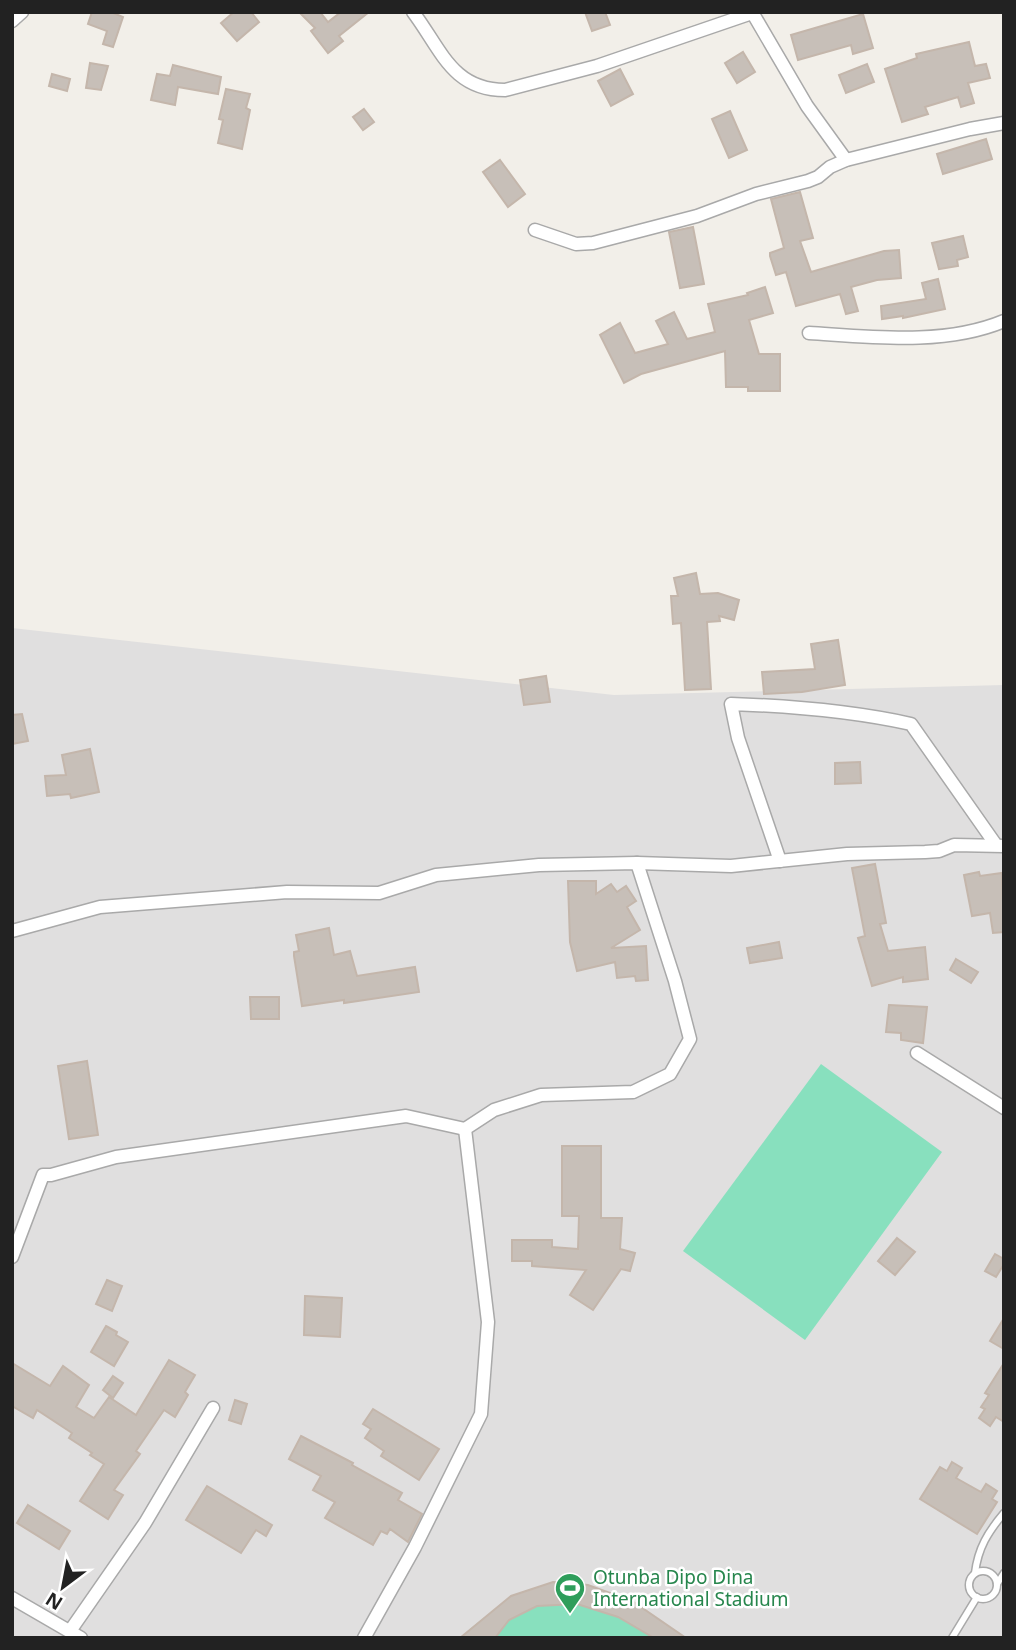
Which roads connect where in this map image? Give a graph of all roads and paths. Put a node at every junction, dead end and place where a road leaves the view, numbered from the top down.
1 (22, 12) edge
2 (412, 12) edge
3 (752, 12) edge
4 (12, 21) edge
5 (1004, 123) edge
6 (846, 160) junction
7 (535, 230) dead end
8 (1004, 321) edge
9 (809, 333) dead end
10 (1000, 845) edge
11 (780, 861) junction
12 (637, 863) junction
13 (12, 931) edge
14 (917, 1054) dead end
15 (1004, 1108) edge
16 (465, 1129) junction
17 (12, 1258) edge
18 (213, 1408) dead end
19 (1004, 1513) edge
20 (975, 1573) junction
21 (1004, 1573) edge
22 (997, 1584) junction
23 (976, 1597) junction
24 (12, 1598) edge
25 (76, 1634) edge
26 (364, 1638) edge
27 (952, 1638) edge

1 - 4 street
2 - 3 street
3 - 6 street
5 - 6 street
6 - 7 street
8 - 9 street
10 - 11 street
10 - 11 street
11 - 12 street
12 - 13 street
12 - 16 street
14 - 15 street
16 - 17 street
16 - 26 street
18 - 25 street
19 - 20 lane
20 - 22 lane
20 - 23 lane
21 - 22 lane
22 - 23 lane
23 - 27 lane
24 - 25 street

